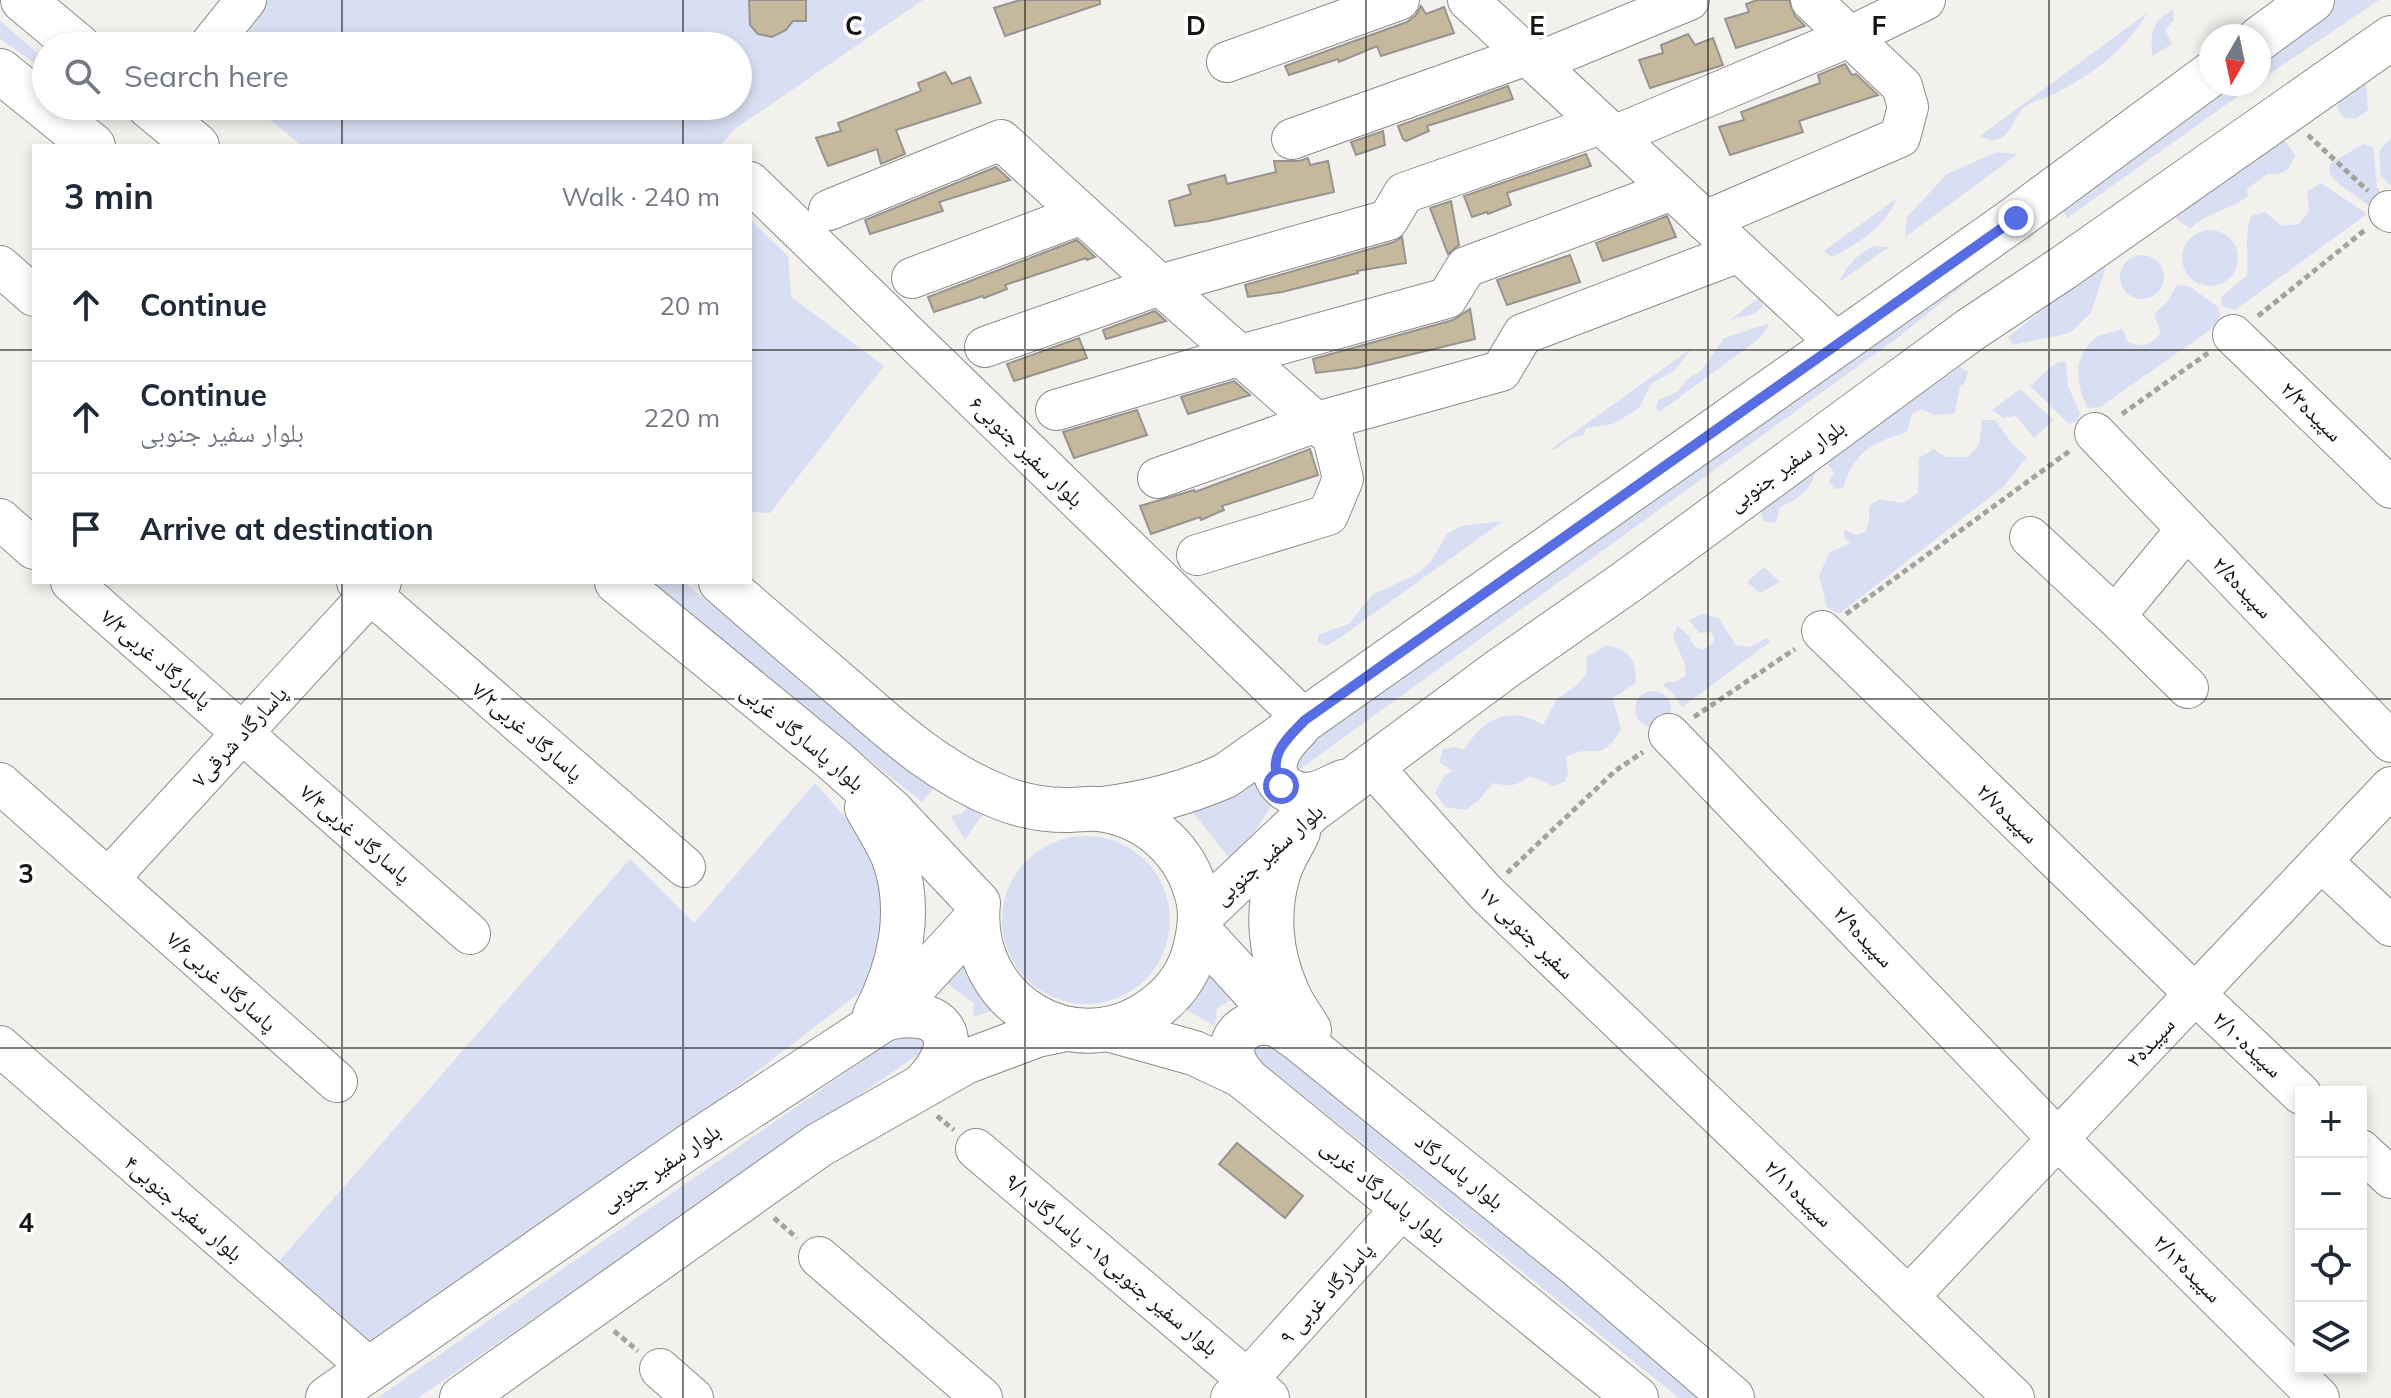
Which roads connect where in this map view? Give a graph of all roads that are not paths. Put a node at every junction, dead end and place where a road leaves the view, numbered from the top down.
1 (23, 0) edge
2 (246, 0) edge
3 (1399, 0) edge
4 (1468, 0) edge
5 (1689, 0) edge
6 (1811, 0) edge
7 (1925, 0) edge
8 (2312, 0) edge
9 (2271, 30) edge
10 (61, 32) edge
11 (220, 32) edge
12 (1849, 37) junction
13 (2391, 38) edge
14 (1531, 59) junction
15 (1227, 62) dead end
16 (0, 71) edge
17 (2199, 83) edge
18 (32, 97) edge
19 (61, 120) edge
20 (1608, 130) junction
21 (1292, 139) dead end
22 (91, 144) edge
23 (752, 184) edge
24 (1672, 190) junction
25 (829, 210) dead end
26 (1082, 214) junction
27 (2016, 218) junction
28 (1705, 221) junction
29 (1739, 252) junction
30 (0, 266) edge
31 (2063, 268) junction
32 (912, 278) dead end
33 (1160, 285) junction
34 (32, 294) edge
35 (2233, 335) road end
36 (1836, 342) junction
37 (985, 347) dead end
38 (1241, 355) junction
39 (1056, 410) dead end
40 (1317, 422) junction
41 (2095, 433) road end
42 (1158, 478) dead end
43 (2391, 488) edge
44 (0, 519) edge
45 (2187, 529) junction
46 (2030, 537) dead end
47 (32, 547) edge
48 (1197, 555) dead end
49 (73, 584) edge
50 (619, 584) edge
51 (723, 584) edge
52 (369, 586) edge
53 (2115, 616) junction
54 (1822, 631) road end
55 (2188, 688) dead end
56 (1305, 720) junction
57 (242, 733) junction
58 (1669, 734) road end
59 (2391, 742) edge
60 (834, 760) junction
61 (1373, 767) junction
62 (0, 783) edge
63 (2391, 787) edge
64 (1084, 810) junction
65 (1304, 819) junction
66 (2321, 861) junction
67 (685, 867) dead end
68 (108, 879) junction
69 (977, 911) junction
70 (1200, 924) junction
71 (2391, 926) edge
72 (470, 934) dead end
73 (2195, 994) junction
74 (870, 1029) junction
75 (1066, 1029) junction
76 (1108, 1029) junction
77 (0, 1046) edge
78 (1311, 1050) junction
79 (1246, 1079) junction
80 (337, 1082) dead end
81 (917, 1087) junction
82 (1690, 1088) joint
83 (2295, 1088) edge
84 (2058, 1139) junction
85 (976, 1149) road end
86 (2367, 1156) edge
87 (2391, 1178) edge
88 (1404, 1206) junction
89 (819, 1257) road end
90 (1908, 1297) junction
91 (369, 1368) junction
92 (660, 1369) road end
93 (1249, 1392) edge
94 (328, 1398) edge
95 (462, 1398) edge
96 (693, 1398) edge
97 (982, 1398) edge
98 (1636, 1398) edge
99 (1732, 1398) edge
100 (2014, 1398) edge
101 (2319, 1398) edge

1 - 10 main road
2 - 11 street
3 - 15 street
4 - 14 street
5 - 14 street
6 - 12 street
7 - 12 street
8 - 9 main road
12 - 20 street
12 - 28 street
13 - 31 main road, بلوار سفیر جنوبی
14 - 20 street
14 - 21 street
16 - 18 main road
17 - 27 main road
19 - 22 main road
20 - 24 street
20 - 33 street
23 - 56 street, بلوار سفیر جنوبی۶
24 - 28 street
24 - 38 street
25 - 26 street
26 - 32 street
26 - 33 street
27 - 31 main road
27 - 36 main road
28 - 29 street
29 - 36 street
29 - 40 street
30 - 34 street
31 - 61 main road, بلوار سفیر جنوبی
33 - 37 street
33 - 38 street
35 - 43 street, سپیده۲/۳
36 - 56 main road
38 - 39 street
38 - 40 street
40 - 42 street
40 - 48 street
41 - 45 street, سپیده۲/۵
44 - 47 street
45 - 53 street
45 - 59 street, سپیده۲/۵
46 - 53 street
49 - 57 street, پاسارگاد غربی۷/۳
50 - 60 main road, بلوار پاسارگاد غربی
51 - 64 main road
52 - 57 street, پاسارگاد شرقی۷
52 - 67 street, پاسارگاد غربی۷/۲
53 - 55 street
54 - 73 street, سپیده۲/۷
56 - 61 main road
56 - 64 main road
57 - 68 street, پاسارگاد شرقی۷
57 - 72 street, پاسارگاد غربی۷/۴
58 - 84 street, سپیده۲/۹
60 - 69 main road, بلوار پاسارگاد غربی
60 - 74 main road
61 - 65 main road, بلوار سفیر جنوبی
61 - 82 street, سفیر جنوبی ۱۷
62 - 68 street, پاسارگاد غربی۷/۶
63 - 66 street, سپیده۲
64 - 70 main road
65 - 70 main road, بلوار سفیر جنوبی
65 - 78 main road
66 - 71 street
66 - 73 street, سپیده۲
68 - 80 street, پاسارگاد غربی۷/۶
69 - 74 main road, بلوار سفیر جنوبی
69 - 75 main road
70 - 76 main road
70 - 78 main road, بلوار پاسارگاد
73 - 83 street, سپیده۲/۱۰
73 - 84 street, سپیده۲
74 - 81 main road
74 - 91 main road, بلوار سفیر جنوبی
75 - 76 main road
75 - 81 main road
76 - 79 main road, بلوار پاسارگاد غربی
77 - 91 street, بلوار سفیر جنوبی۴
78 - 79 main road
78 - 99 main road, بلوار پاسارگاد
79 - 88 main road, بلوار پاسارگاد غربی
81 - 95 main road
82 - 90 street, سپیده۲/۱۱
84 - 90 street, سپیده۲
84 - 101 street, سپیده۲/۱۲
85 - 93 street, بلوار سفیر جنوبی۱۵- پاسارگاد ۹/۱
86 - 87 street
88 - 93 street, پاسارگاد غربی ۹
88 - 98 main road, بلوار پاسارگاد غربی
89 - 97 street
90 - 100 street, سپیده۲/۱۱
91 - 94 main road, بلوار سفیر جنوبی
92 - 96 street

